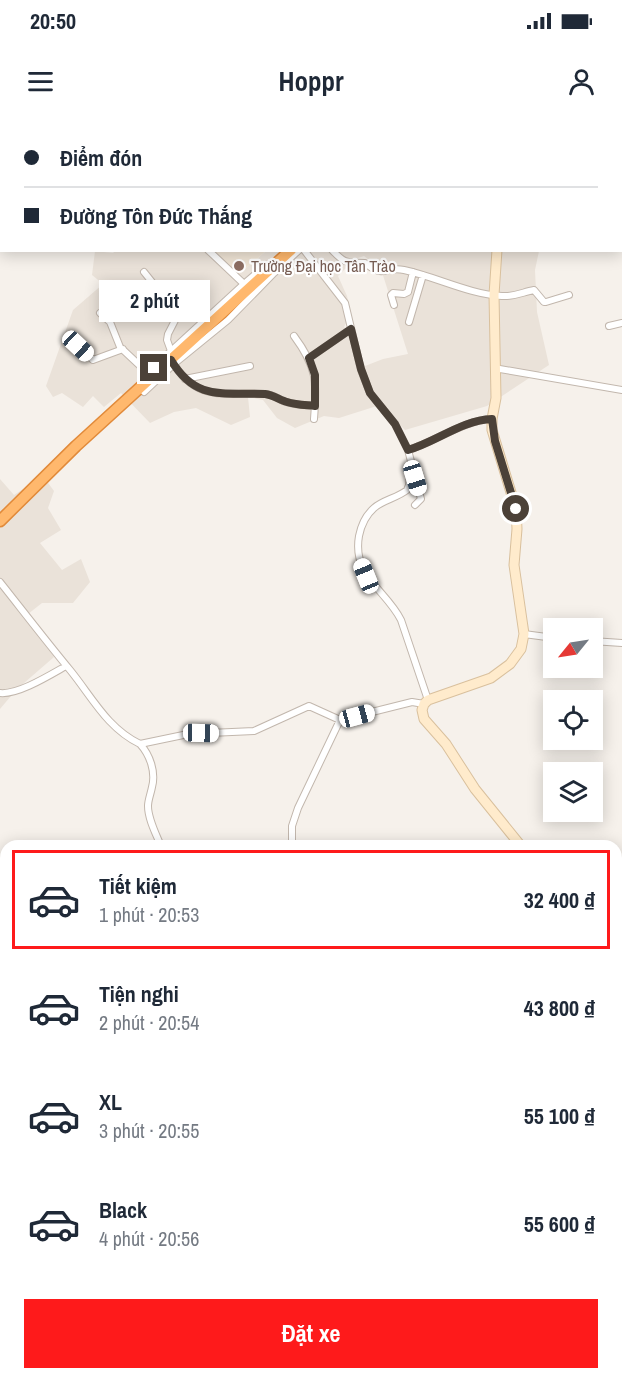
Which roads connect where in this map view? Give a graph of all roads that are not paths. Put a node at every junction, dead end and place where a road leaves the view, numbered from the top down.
1 (210, 252) edge
2 (289, 252) edge
3 (296, 252) edge
4 (306, 252) edge
5 (334, 252) edge
6 (497, 252) edge
7 (273, 270) junction
8 (144, 272) dead end
9 (413, 272) junction
10 (423, 275) junction
11 (244, 284) junction
12 (494, 295) junction
13 (569, 295) dead end
14 (185, 301) dead end
15 (394, 305) dead end
16 (181, 308) junction
17 (100, 313) dead end
18 (409, 322) dead end
19 (622, 323) edge
20 (609, 326) dead end
21 (351, 329) junction
22 (294, 336) dead end
23 (78, 346) dead end
24 (123, 349) junction
25 (172, 358) junction
26 (309, 358) junction
27 (250, 366) dead end
28 (494, 368) junction
29 (153, 376) junction
30 (185, 379) junction
31 (622, 390) edge
32 (144, 392) dead end
33 (315, 406) junction
34 (314, 418) dead end
35 (492, 419) junction
36 (408, 450) junction
37 (411, 463) junction
38 (416, 506) dead end
39 (0, 520) edge
40 (0, 582) edge
41 (524, 634) junction
42 (543, 637) edge
43 (603, 642) edge
44 (622, 643) edge
45 (66, 666) junction
46 (0, 693) edge
47 (426, 702) junction
48 (340, 720) junction
49 (140, 744) junction
50 (159, 840) edge
51 (292, 840) edge
52 (516, 840) edge

1 - 11 street
2 - 7 highway
3 - 7 street
4 - 21 street
5 - 9 street
6 - 12 street
7 - 11 street
7 - 25 highway
7 - 25 street
8 - 16 street
9 - 10 street
9 - 15 street
10 - 12 street
10 - 18 street
11 - 25 street
12 - 13 street
12 - 28 street
14 - 16 street
16 - 25 street
17 - 24 street
19 - 20 street
21 - 26 street
21 - 36 street
22 - 26 street
23 - 24 street
24 - 29 street
25 - 29 highway
25 - 30 street
25 - 32 street
26 - 33 street
27 - 30 street
28 - 31 street
28 - 35 street
29 - 39 highway
30 - 33 street
33 - 34 street
35 - 36 street
35 - 41 street
36 - 37 street
37 - 38 street
37 - 47 street
40 - 45 street
41 - 42 street
41 - 47 street
43 - 44 street
45 - 46 street
45 - 49 street
47 - 48 street
47 - 52 street
48 - 49 street
48 - 51 street
49 - 50 street

